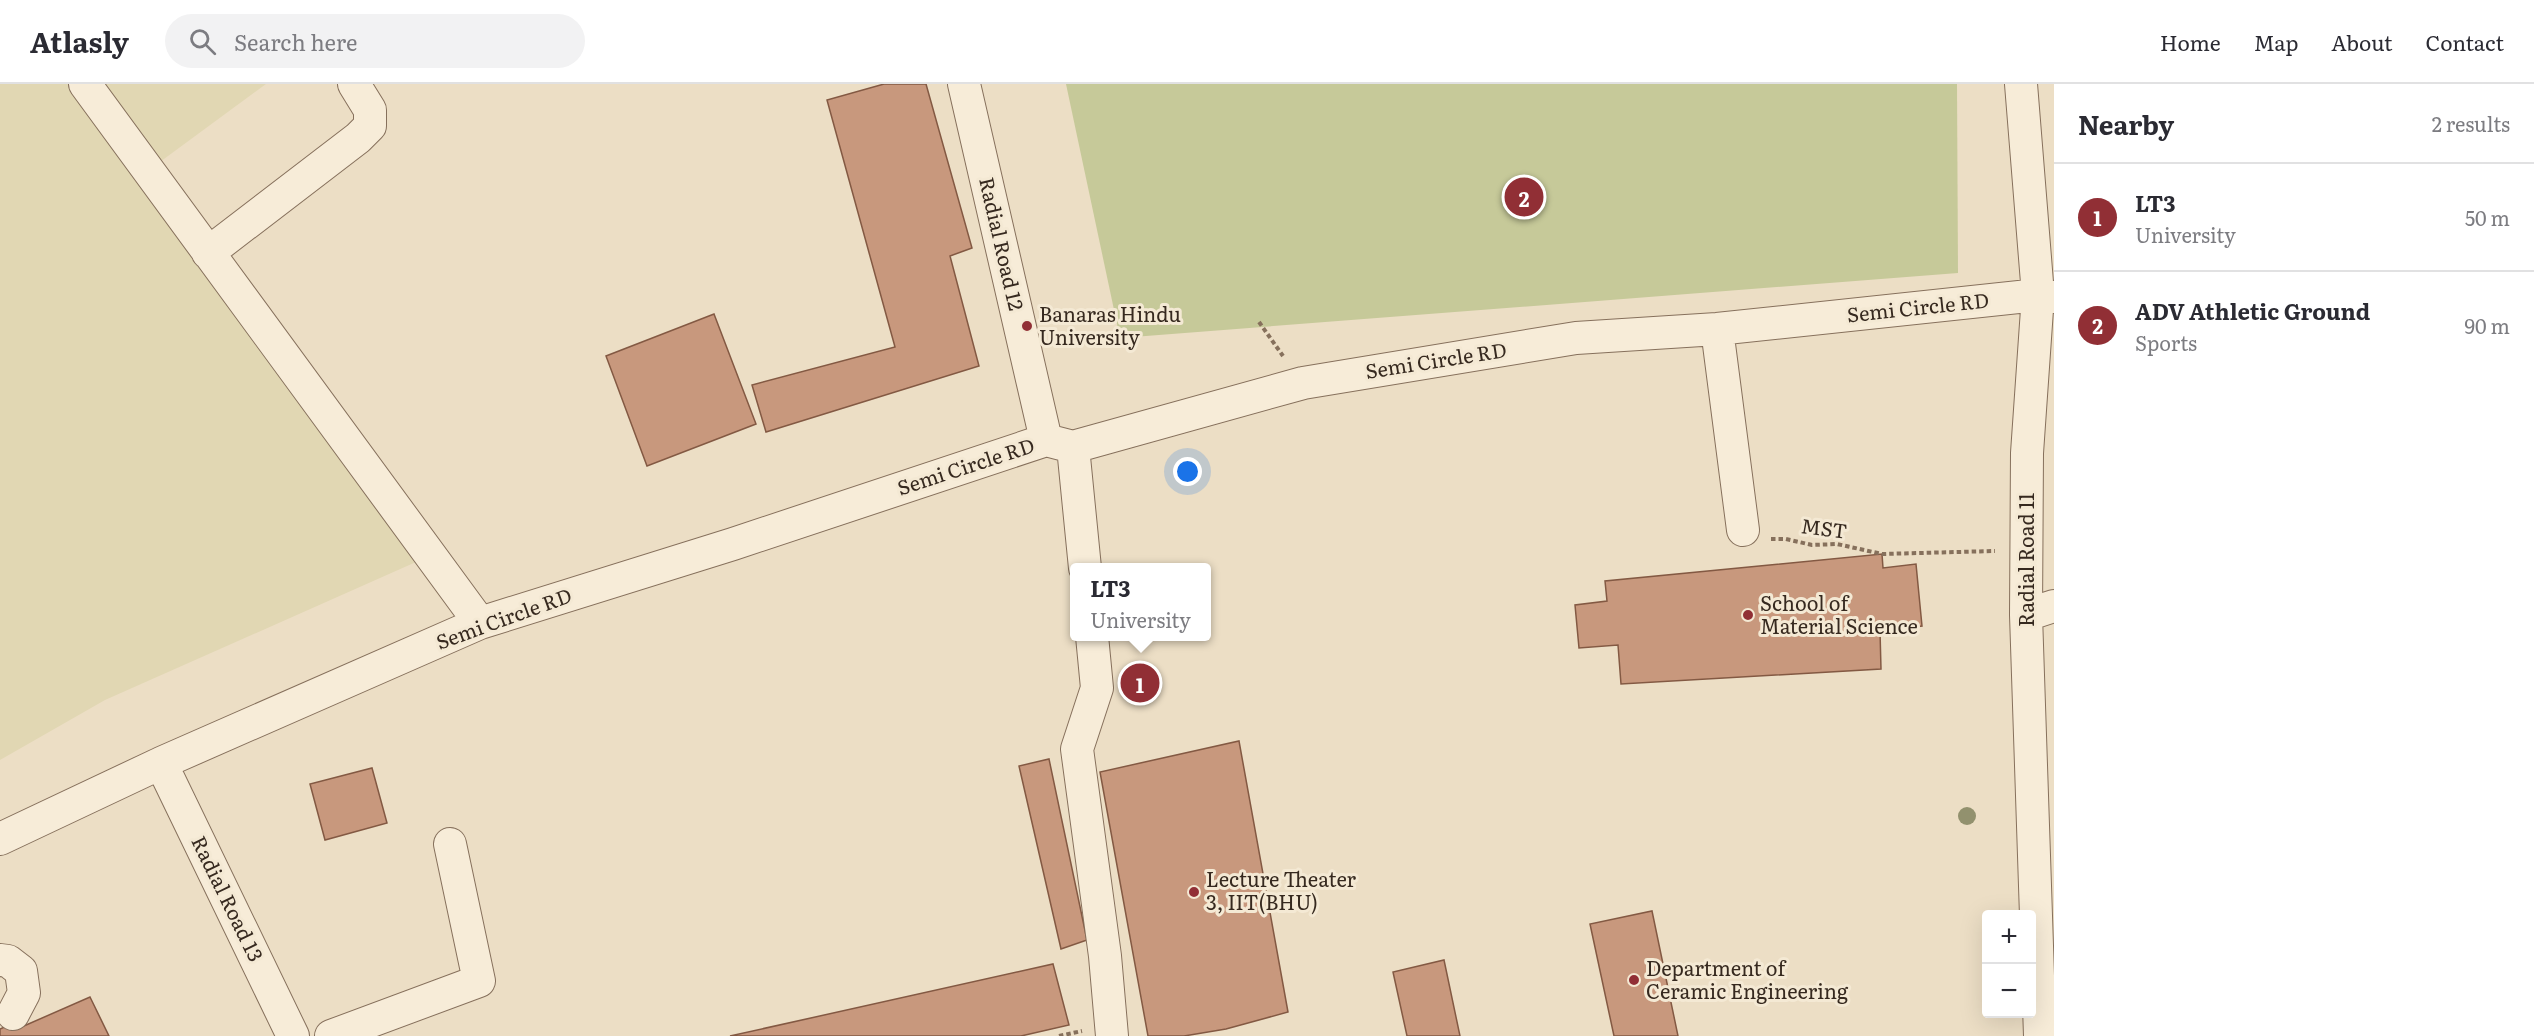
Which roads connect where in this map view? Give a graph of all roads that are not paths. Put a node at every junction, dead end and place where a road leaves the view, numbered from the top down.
1 (85, 84) edge
2 (354, 84) edge
3 (964, 84) edge
4 (2021, 84) edge
5 (208, 253) junction
6 (2046, 296) edge
7 (1717, 329) junction
8 (1060, 443) junction
9 (2040, 455) edge
10 (1753, 534) road end
11 (1084, 563) edge
12 (2040, 610) edge
13 (480, 623) junction
14 (1092, 641) edge
15 (161, 763) junction
16 (0, 839) edge
17 (450, 844) dead end
18 (2044, 853) edge
19 (0, 960) edge
20 (13, 1014) dead end
21 (293, 1036) edge
22 (331, 1036) edge
23 (1112, 1036) edge
24 (2040, 1036) edge

1 - 5 lane
2 - 5 lane
3 - 8 lane, Radial Road 12
4 - 6 lane, Radial Road 11
5 - 13 lane
6 - 7 lane, Semi Circle RD
6 - 9 lane, Radial Road 11
7 - 8 lane, Semi Circle RD
7 - 10 lane
8 - 11 lane, Radial Road 12
8 - 13 lane, Semi Circle RD
9 - 12 lane, Radial Road 11
12 - 18 lane, Radial Road 11
13 - 15 lane, Semi Circle RD
14 - 23 lane
15 - 16 lane, Semi Circle RD
15 - 21 lane, Radial Road 13
17 - 22 lane
18 - 24 lane, Radial Road 11
19 - 20 lane

